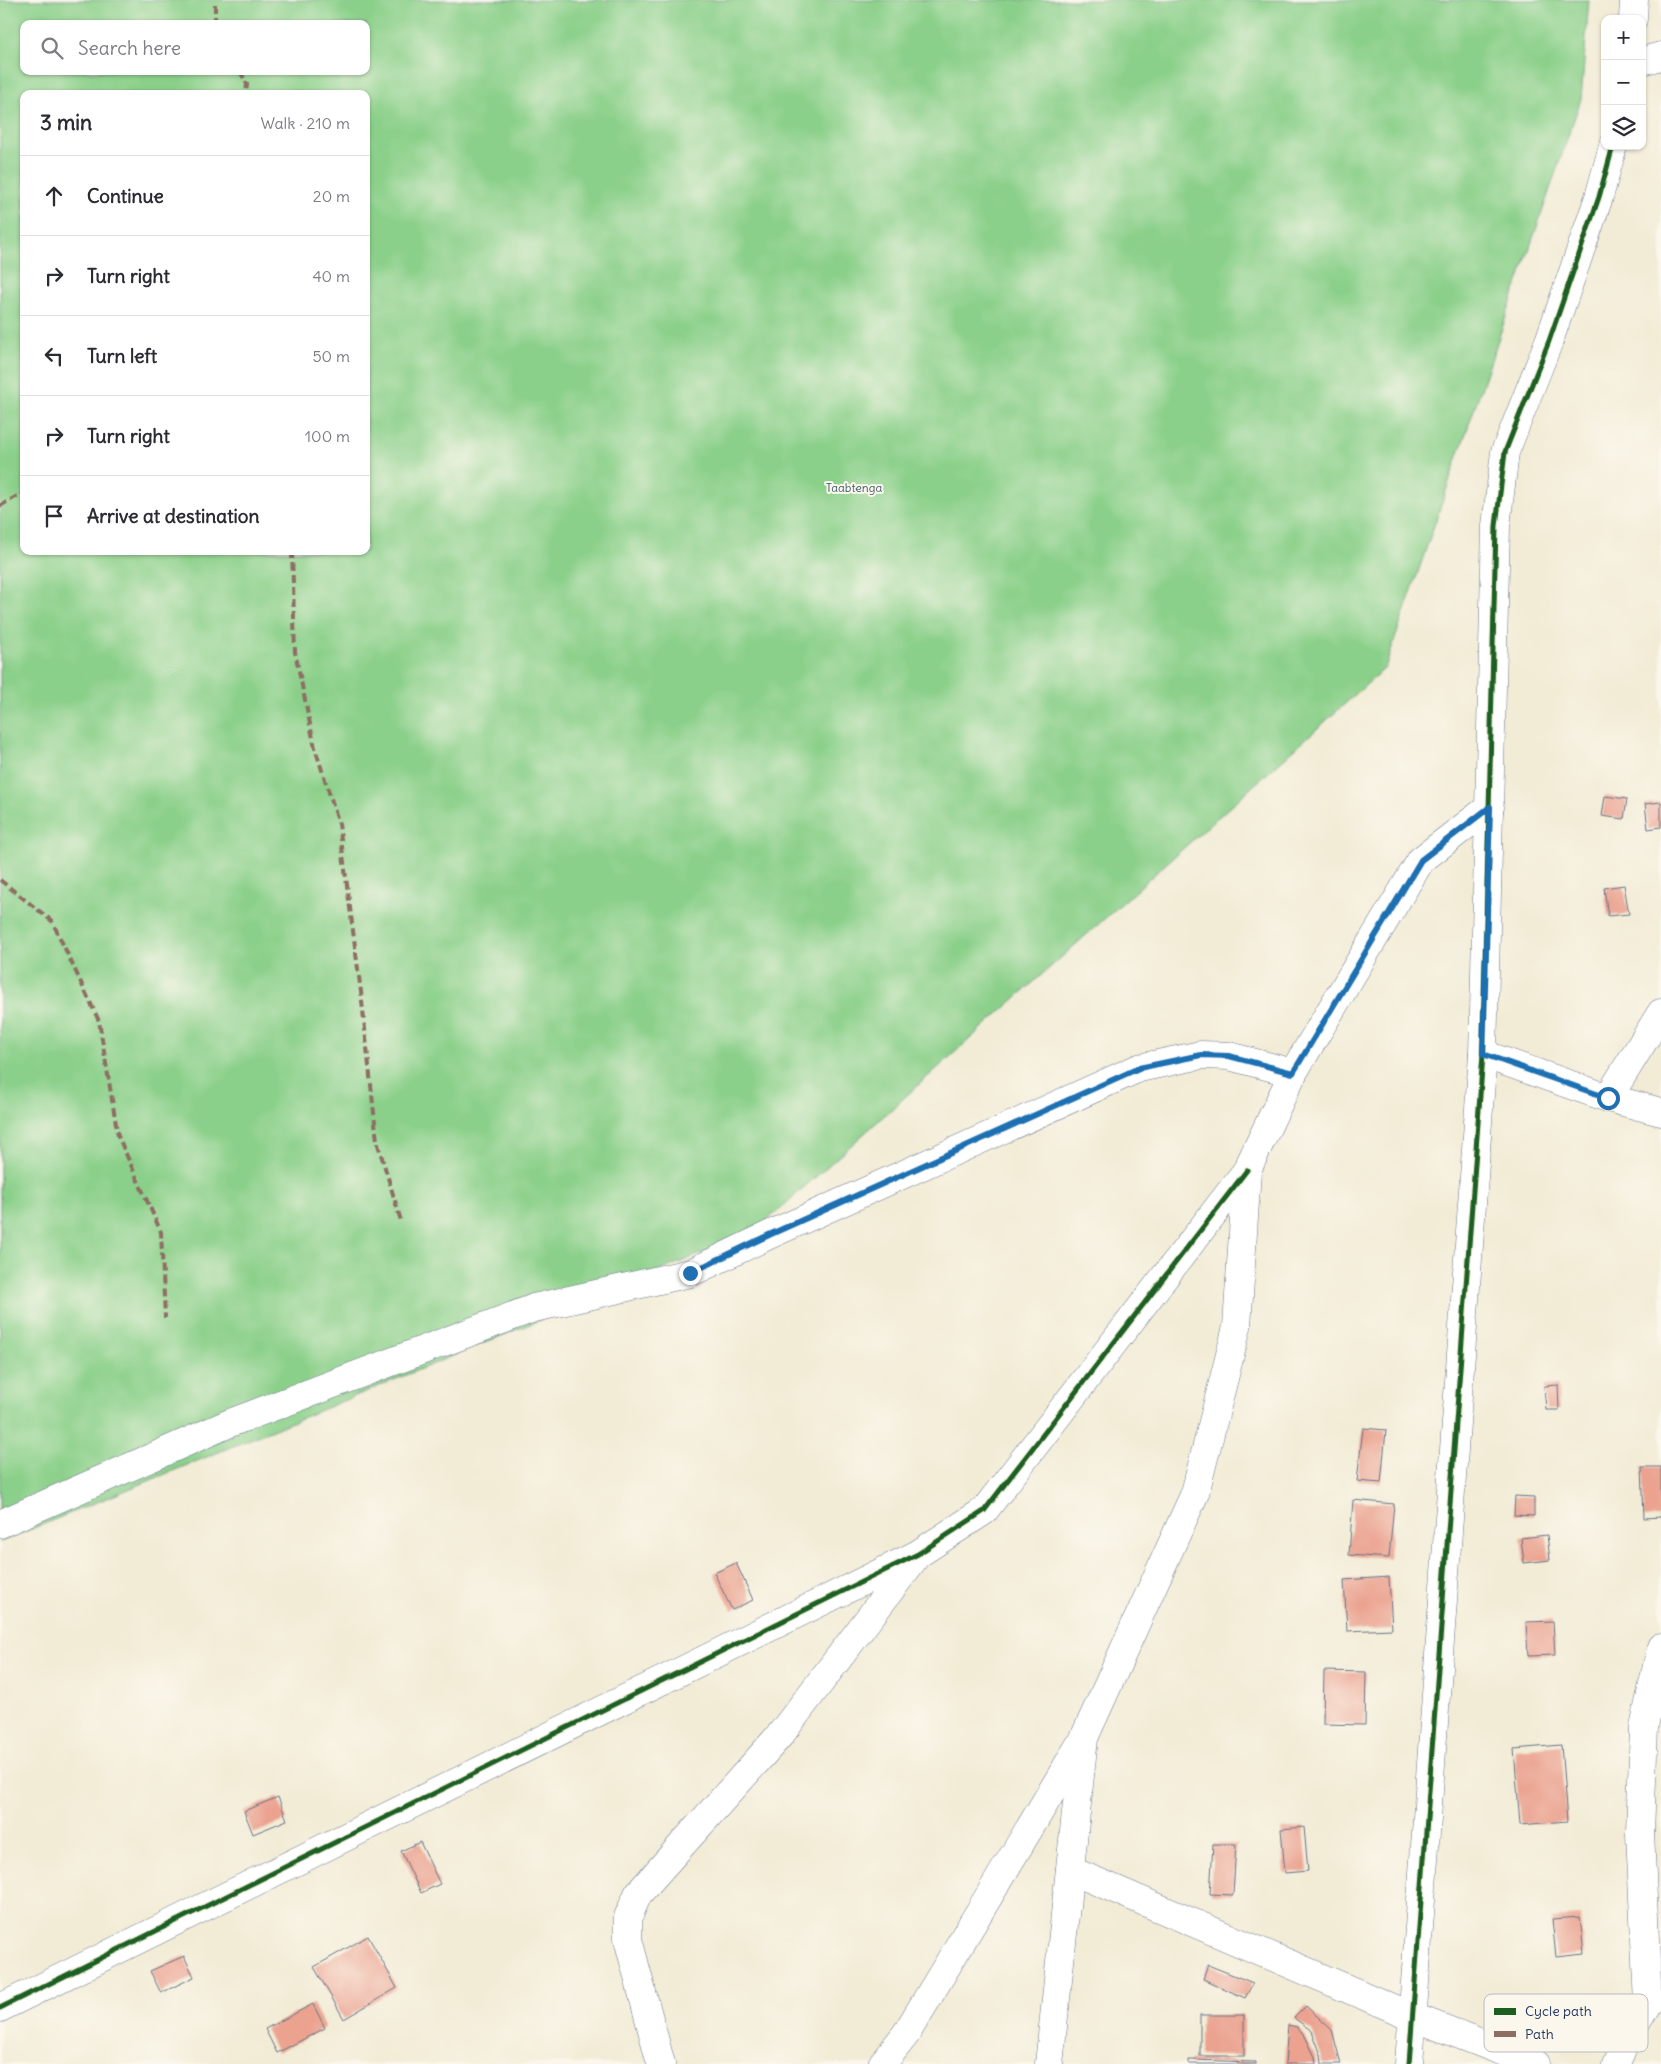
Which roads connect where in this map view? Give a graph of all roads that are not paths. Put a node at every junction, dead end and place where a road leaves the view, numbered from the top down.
1 (1634, 0) edge
2 (1633, 15) edge
3 (1661, 56) edge
4 (1646, 60) edge
5 (1612, 150) edge
6 (1490, 807) junction
7 (1661, 1013) edge
8 (1483, 1054) junction
9 (1293, 1073) junction
10 (1608, 1098) junction
11 (1661, 1112) edge
12 (1247, 1170) junction
13 (0, 1524) edge
14 (918, 1554) junction
15 (1661, 1647) edge
16 (1084, 1738) junction
17 (1070, 1870) junction
18 (1648, 1994) edge
19 (0, 2008) edge
20 (1411, 2016) junction
21 (1484, 2044) edge
22 (1504, 2052) edge
23 (1621, 2052) edge
24 (661, 2064) edge
25 (882, 2064) edge
26 (1049, 2064) edge
27 (1409, 2064) edge
28 (1535, 2064) edge
29 (1616, 2064) edge

1 - 2 street
3 - 4 street
5 - 6 street
6 - 8 street
6 - 9 street
7 - 10 street
8 - 10 street
8 - 20 street
9 - 12 street
9 - 13 street
10 - 11 street
12 - 14 street
12 - 16 street
14 - 19 street
14 - 24 street
15 - 18 street
16 - 17 street
16 - 25 street
17 - 20 street
17 - 26 street
20 - 21 street
20 - 27 street
22 - 28 street
23 - 29 street

